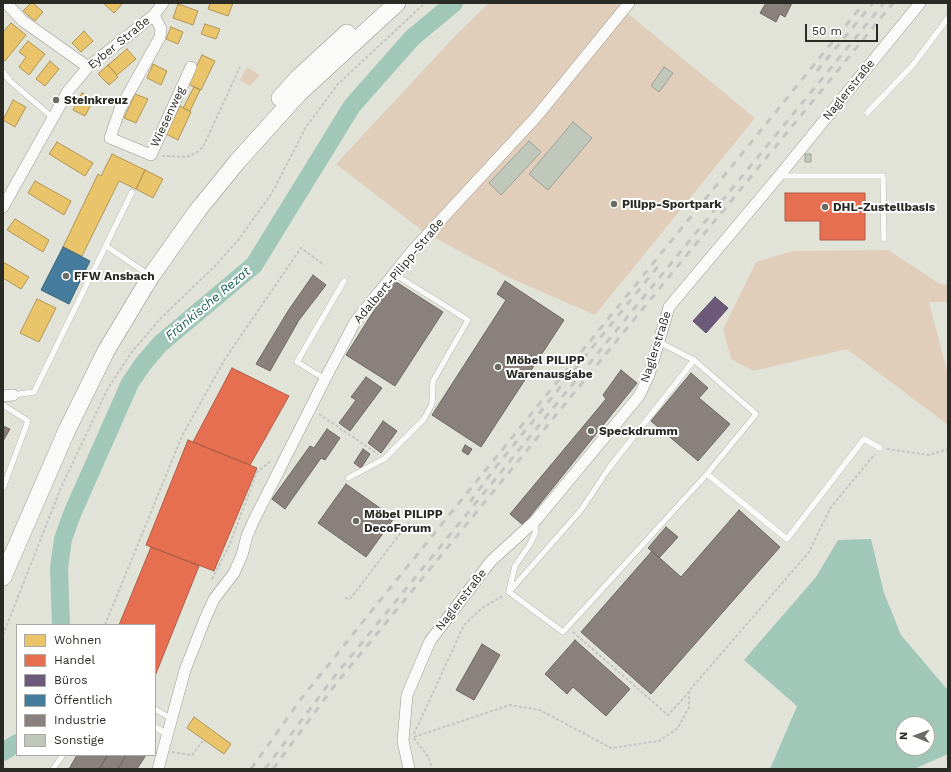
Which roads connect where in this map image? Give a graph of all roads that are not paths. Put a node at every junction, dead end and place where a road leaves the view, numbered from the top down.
1 (6, 3) edge
2 (163, 3) edge
3 (380, 3) edge
4 (397, 3) edge
5 (629, 3) edge
6 (920, 3) edge
7 (154, 15) junction
8 (948, 18) edge
9 (88, 67) junction
10 (191, 67) dead end
11 (3, 72) edge
12 (867, 113) dead end
13 (53, 118) junction
14 (779, 176) junction
15 (132, 192) dead end
16 (3, 206) edge
17 (884, 239) dead end
18 (106, 246) junction
19 (147, 273) junction
20 (394, 274) junction
21 (344, 281) dead end
22 (659, 342) junction
23 (694, 360) junction
24 (325, 379) junction
25 (8, 395) edge
26 (3, 405) edge
27 (880, 448) road end
28 (707, 474) junction
29 (348, 478) dead end
30 (3, 488) edge
31 (536, 520) junction
32 (3, 548) edge
33 (3, 577) edge
34 (509, 592) junction
35 (156, 710) edge
36 (172, 719) junction
37 (156, 728) edge
38 (167, 734) junction
39 (62, 756) edge
40 (53, 769) edge
41 (158, 769) edge
42 (409, 769) edge

1 - 9 street
2 - 7 street, Eyber Straße
3 - 19 main road
4 - 19 main road
5 - 20 street, Adalbert-Pilipp-Straße
6 - 14 street, Naglerstraße
7 - 9 street, Eyber Straße
7 - 10 street, Wiesenweg
8 - 12 lane
9 - 13 street, Eyber Straße
11 - 13 lane
13 - 16 street, Eyber Straße
14 - 17 lane
14 - 22 street, Naglerstraße
15 - 18 lane
18 - 19 lane
18 - 25 lane
19 - 32 main road
19 - 33 main road
20 - 24 street, Adalbert-Pilipp-Straße
20 - 29 lane
21 - 24 lane
22 - 23 lane
22 - 31 street, Naglerstraße
23 - 28 lane
23 - 34 lane
24 - 36 street, Adalbert-Pilipp-Straße
26 - 30 lane
27 - 28 lane
28 - 34 lane
31 - 34 lane
31 - 42 street, Naglerstraße
35 - 36 lane
36 - 38 street, Adalbert-Pilipp-Straße
37 - 38 lane
38 - 41 street, Adalbert-Pilipp-Straße
39 - 40 lane

